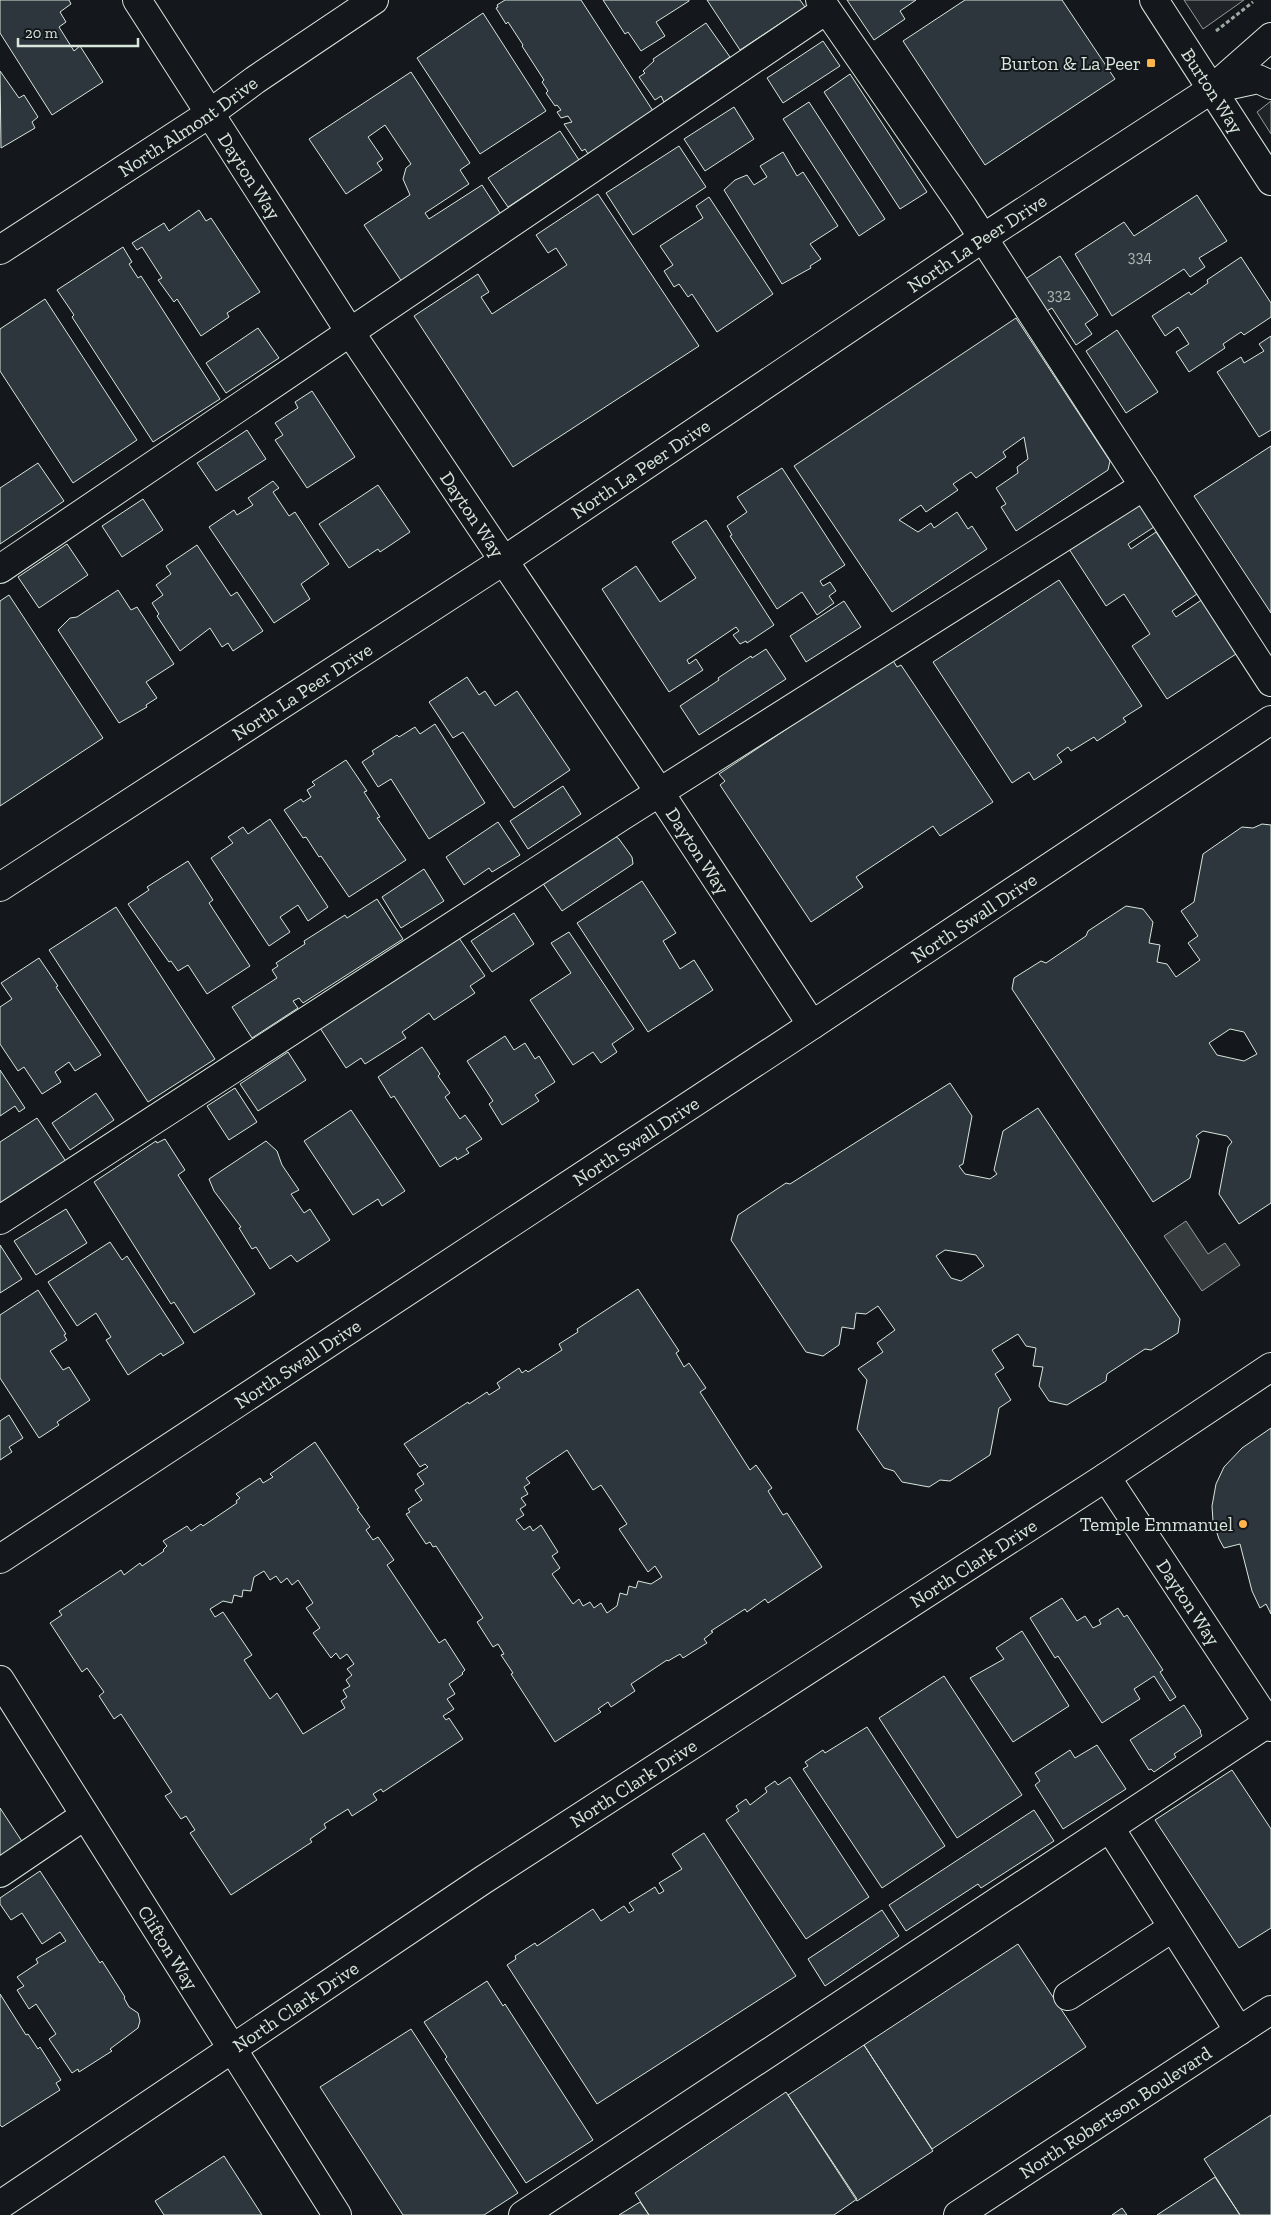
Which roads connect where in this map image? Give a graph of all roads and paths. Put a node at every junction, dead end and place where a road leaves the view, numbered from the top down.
1 (137, 0) edge
2 (374, 0) edge
3 (1154, 0) edge
4 (1253, 2) dead end
5 (823, 5) edge
6 (1208, 36) dead end
7 (1271, 37) edge
8 (1271, 85) edge
9 (1212, 89) junction
10 (209, 114) junction
11 (1271, 181) edge
12 (983, 238) junction
13 (0, 250) edge
14 (350, 332) junction
15 (1144, 486) junction
16 (503, 561) junction
17 (0, 569) edge
18 (1271, 682) edge
19 (1271, 720) edge
20 (660, 793) junction
21 (0, 887) edge
22 (812, 1025) junction
23 (0, 1220) edge
24 (1271, 1367) edge
25 (1106, 1477) junction
26 (0, 1559) edge
27 (0, 1680) edge
28 (1270, 1724) edge
29 (84, 1816) junction
30 (1110, 1828) junction
31 (0, 1873) edge
32 (1172, 1928) junction
33 (1068, 1996) dead end
34 (1271, 2010) edge
35 (1239, 2031) junction
36 (231, 2048) junction
37 (0, 2205) edge
38 (337, 2215) edge
39 (523, 2215) edge
40 (958, 2215) edge

1 - 10 street, Dayton Way
2 - 10 street, North Almont Drive
3 - 9 street, Burton Way
4 - 6 path
5 - 12 street
5 - 14 street
7 - 9 street, North La Peer Drive
8 - 9 street
9 - 11 street, Burton Way
9 - 12 street, North La Peer Drive
10 - 13 street, North Almont Drive
10 - 14 street, Dayton Way
12 - 15 street
12 - 16 street, North La Peer Drive
14 - 16 street, Dayton Way
14 - 17 street
15 - 18 street
15 - 20 street
16 - 20 street, Dayton Way
16 - 21 street, North La Peer Drive
19 - 22 street, North Swall Drive
20 - 22 street, Dayton Way
20 - 23 street
22 - 26 street, North Swall Drive
24 - 25 street, North Clark Drive
25 - 28 street, Dayton Way
25 - 36 street, North Clark Drive
27 - 29 street, Clifton Way
28 - 30 street
29 - 31 street
29 - 36 street, Clifton Way
30 - 32 street
30 - 39 street
32 - 33 street
32 - 35 street
34 - 35 street, North Robertson Boulevard
35 - 40 street, North Robertson Boulevard
36 - 37 street, North Clark Drive
36 - 38 street, Clifton Way

